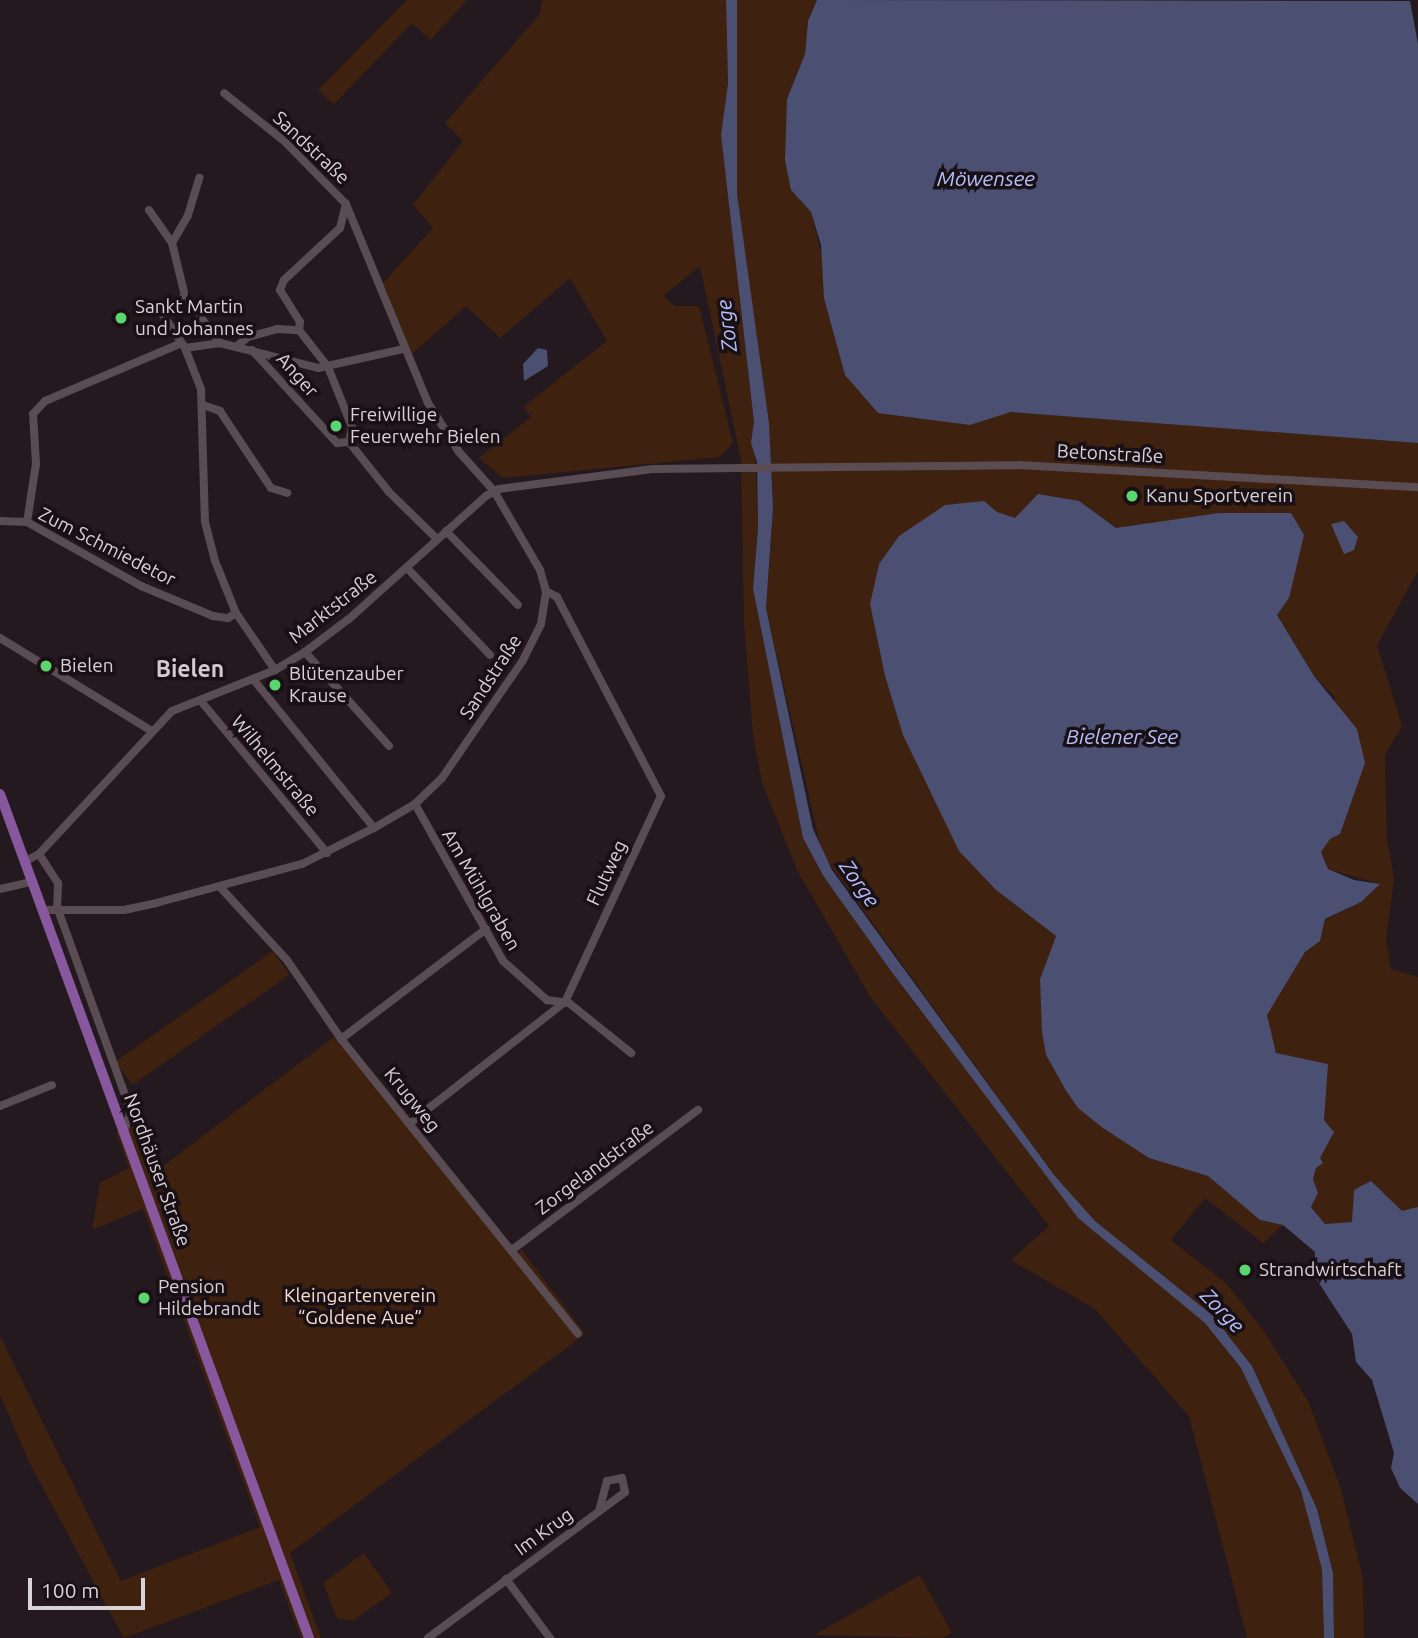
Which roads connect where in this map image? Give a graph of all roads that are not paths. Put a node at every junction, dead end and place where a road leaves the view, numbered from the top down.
1 (223, 93) dead end
2 (199, 178) dead end
3 (346, 204) junction
4 (149, 210) dead end
5 (172, 243) junction
6 (186, 296) junction
7 (299, 330) junction
8 (220, 343) junction
9 (182, 346) junction
10 (237, 346) junction
11 (404, 349) junction
12 (252, 350) junction
13 (328, 368) junction
14 (204, 405) junction
15 (349, 442) junction
16 (1418, 487) edge
17 (494, 491) junction
18 (287, 492) dead end
19 (0, 521) edge
20 (27, 522) junction
21 (446, 531) junction
22 (436, 539) junction
23 (407, 568) junction
24 (546, 591) junction
25 (518, 605) dead end
26 (236, 612) junction
27 (0, 638) edge
28 (305, 652) junction
29 (490, 655) dead end
30 (275, 670) junction
31 (253, 678) junction
32 (200, 700) junction
33 (152, 731) junction
34 (389, 746) dead end
35 (0, 794) edge
36 (415, 804) junction
37 (374, 828) junction
38 (327, 853) junction
39 (39, 854) junction
40 (24, 862) junction
41 (31, 882) junction
42 (220, 887) junction
43 (0, 889) edge
44 (57, 907) junction
45 (42, 910) junction
46 (486, 929) junction
47 (565, 1002) junction
48 (341, 1039) junction
49 (631, 1053) dead end
50 (52, 1085) dead end
51 (0, 1106) edge
52 (698, 1110) dead end
53 (410, 1123) junction
54 (124, 1131) junction
55 (512, 1250) junction
56 (578, 1334) dead end
57 (599, 1511) dead end
58 (506, 1579) junction
59 (309, 1638) edge
60 (428, 1638) edge
61 (550, 1638) edge

1 - 3 street, Sandstraße
2 - 5 street
3 - 7 street
3 - 11 street, Sandstraße
4 - 5 street
5 - 6 street
6 - 8 street
6 - 9 street
7 - 10 street
7 - 13 street
8 - 9 street, Anger
8 - 10 street, Anger
9 - 14 street
9 - 20 street, Anger
10 - 12 street, Anger
11 - 13 street
11 - 17 street, Sandstraße
12 - 13 street, Anger
12 - 15 street, Anger
13 - 15 street, Anger
14 - 18 street
14 - 26 street
15 - 22 street, Anger
16 - 17 street, Betonstraße
17 - 21 street, Marktstraße
17 - 24 street, Sandstraße
19 - 20 street, Zum Schmiedetor
20 - 26 street, Zum Schmiedetor
21 - 22 street, Marktstraße
21 - 25 street
22 - 23 street, Marktstraße
23 - 28 street, Marktstraße
23 - 29 street
24 - 36 street, Sandstraße
24 - 47 street, Flutweg
26 - 30 street
27 - 33 street
28 - 30 street, Marktstraße
28 - 34 street
30 - 31 street, Marktstraße
31 - 32 street, Marktstraße
31 - 37 street
32 - 33 street, Marktstraße
32 - 38 street, Wilhelmstraße
33 - 39 street, Marktstraße
35 - 40 main road, Nordhäuser Straße
36 - 37 street, Sandstraße
36 - 46 street, Am Mühlgraben
37 - 38 street, Sandstraße
38 - 42 street, Sandstraße
39 - 40 street, Marktstraße
39 - 44 street
40 - 41 main road, Nordhäuser Straße
41 - 43 street
41 - 45 main road, Nordhäuser Straße
42 - 44 street, Sandstraße
42 - 48 street, Krugweg
44 - 45 street, Sandstraße
44 - 54 street
45 - 54 main road, Nordhäuser Straße
46 - 47 street, Am Mühlgraben
46 - 48 street
47 - 49 street, Am Mühlgraben
47 - 53 street, Flutweg
48 - 53 street, Krugweg
50 - 51 street
52 - 55 street, Zorgelandstraße
53 - 55 street, Krugweg
54 - 59 main road, Nordhäuser Straße
55 - 56 street, Krugweg
57 - 58 street, Im Krug
58 - 60 street, Im Krug
58 - 61 street, Im Krug

